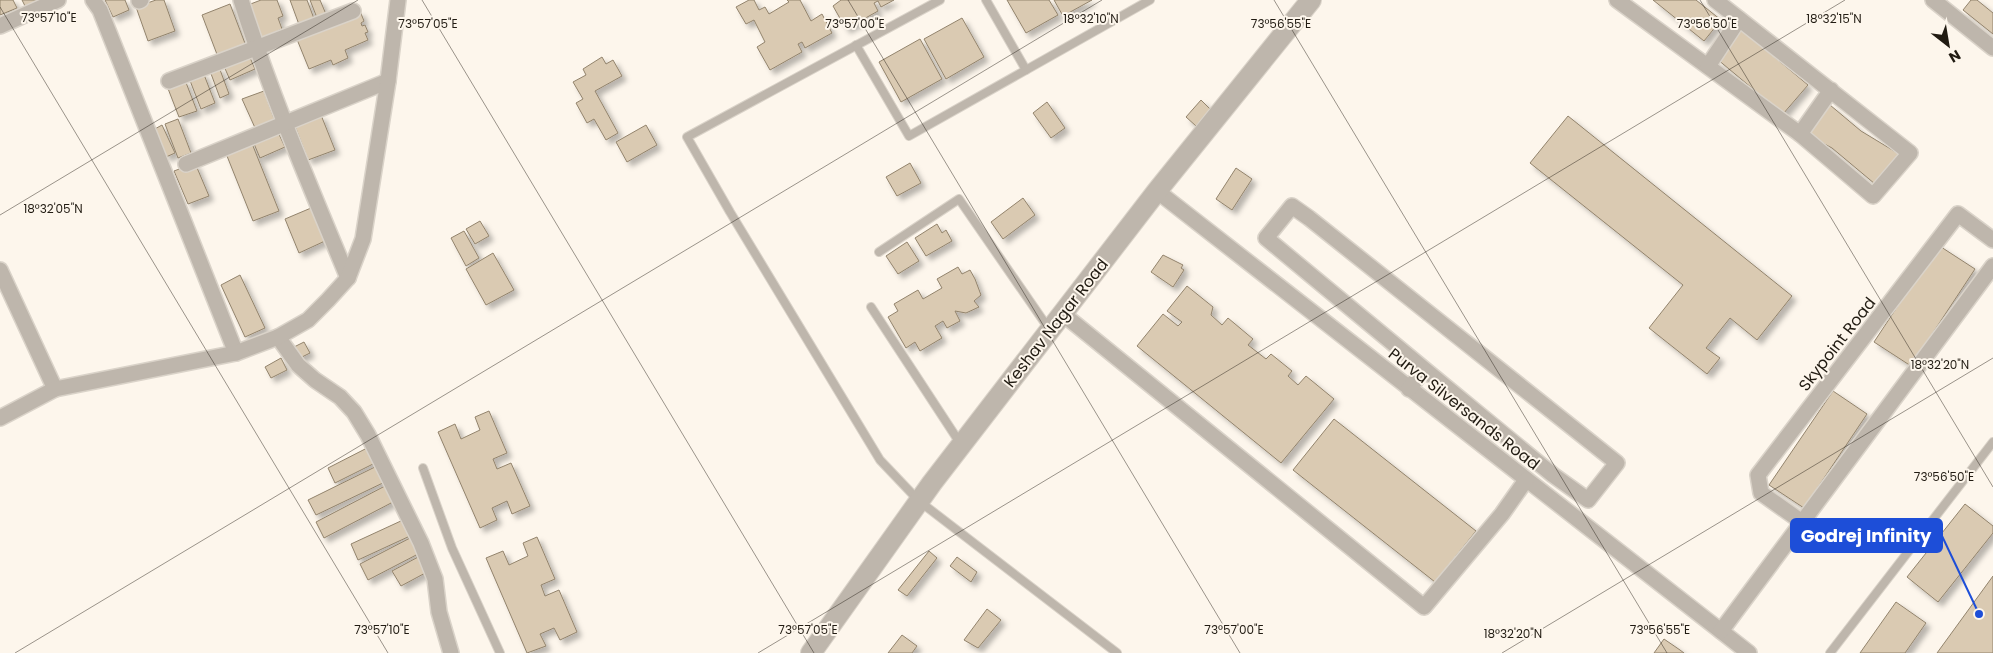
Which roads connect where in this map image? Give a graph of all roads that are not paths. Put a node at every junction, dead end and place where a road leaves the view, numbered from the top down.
1 (58, 0) edge
2 (93, 0) edge
3 (241, 0) edge
4 (398, 0) edge
5 (940, 0) edge
6 (986, 0) edge
7 (1150, 0) edge
8 (1618, 0) edge
9 (1715, 0) edge
10 (1933, 0) edge
11 (1304, 6) edge
12 (353, 11) dead end
13 (1739, 19) junction
14 (0, 26) edge
15 (856, 45) junction
16 (1993, 48) edge
17 (256, 49) junction
18 (1708, 66) junction
19 (1026, 70) junction
20 (169, 81) dead end
21 (388, 81) junction
22 (1831, 90) junction
23 (284, 123) junction
24 (1800, 134) junction
25 (186, 164) dead end
26 (1157, 191) junction
27 (1993, 240) edge
28 (879, 252) dead end
29 (1993, 266) edge
30 (0, 270) edge
31 (348, 278) junction
32 (871, 306) dead end
33 (1063, 314) junction
34 (1050, 330) junction
35 (278, 337) junction
36 (236, 353) junction
37 (1424, 369) junction
38 (55, 389) junction
39 (1409, 389) junction
40 (0, 418) edge
41 (1993, 442) edge
42 (962, 445) junction
43 (423, 468) dead end
44 (1526, 480) junction
45 (919, 501) junction
46 (1802, 522) junction
47 (1721, 631) junction
48 (451, 653) edge
49 (500, 653) edge
50 (811, 653) edge
51 (1117, 653) edge
52 (1749, 653) edge
53 (1830, 653) edge

1 - 14 street
2 - 36 street
3 - 17 street
4 - 21 street
5 - 15 lane
6 - 19 lane
7 - 19 lane
8 - 18 street
9 - 13 street
10 - 16 street
11 - 26 street, Keshav Nagar Road
12 - 17 street
13 - 18 street
13 - 22 street
15 - 19 lane
15 - 45 lane
17 - 20 street
17 - 23 street
18 - 24 street
21 - 23 street
21 - 31 street
22 - 24 street
22 - 24 street
23 - 25 street
23 - 31 street
26 - 33 street, Keshav Nagar Road
26 - 39 street, Purva Silversands Road
27 - 46 street, Skypoint Road
28 - 34 lane
29 - 46 street
30 - 38 street
31 - 35 street
32 - 42 lane
33 - 34 street, Keshav Nagar Road
33 - 44 street
34 - 42 street, Keshav Nagar Road
35 - 36 street
35 - 48 street
36 - 38 street
37 - 37 street
37 - 39 street
38 - 40 street
39 - 44 street, Purva Silversands Road
41 - 53 lane
42 - 45 street, Keshav Nagar Road
43 - 49 lane
44 - 47 street, Purva Silversands Road
45 - 50 street, Keshav Nagar Road
45 - 51 lane
46 - 47 street
47 - 52 street, Purva Silversands Road

